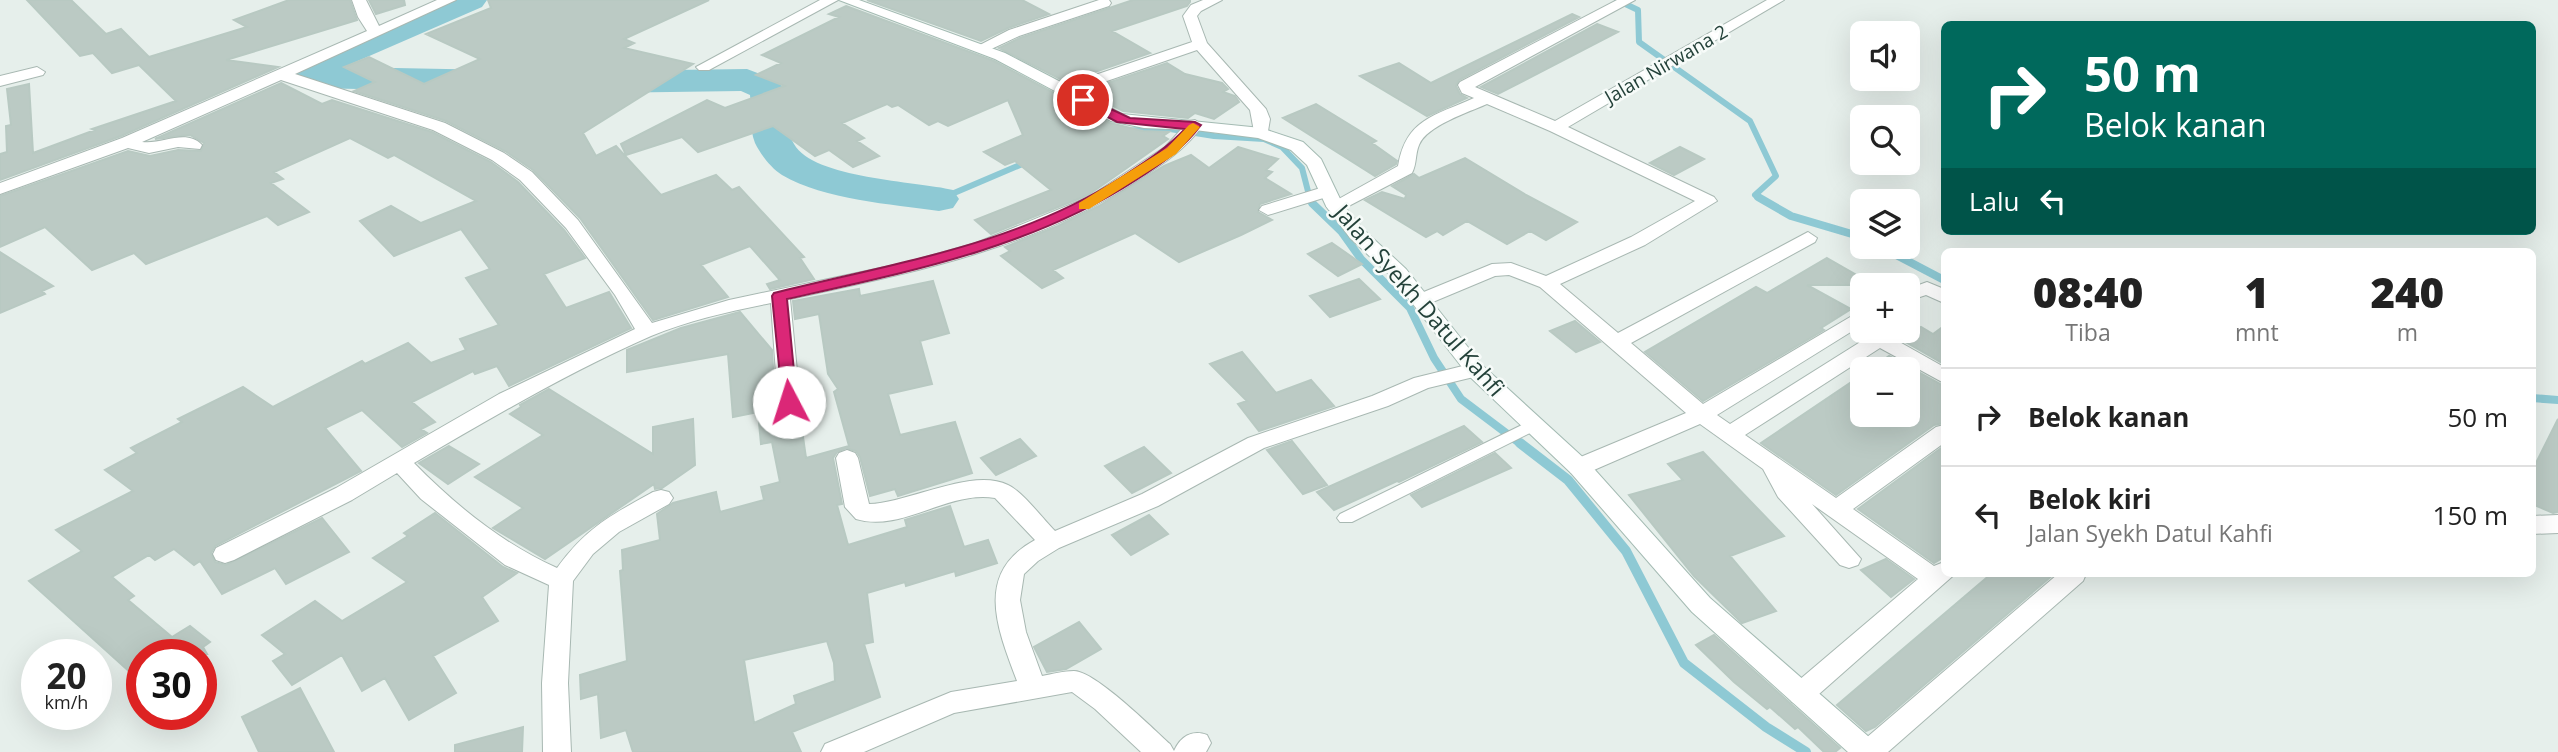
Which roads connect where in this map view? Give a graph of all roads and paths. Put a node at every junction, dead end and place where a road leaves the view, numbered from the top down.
1 (359, 0) edge
2 (449, 0) edge
3 (831, 0) edge
4 (846, 0) edge
5 (1215, 0) edge
6 (1777, 0) edge
7 (1625, 2) edge
8 (1104, 3) dead end
9 (375, 31) junction
10 (1200, 44) junction
11 (982, 48) junction
12 (704, 67) dead end
13 (37, 72) dead end
14 (282, 75) junction
15 (0, 81) edge
16 (1066, 90) junction
17 (1487, 98) junction
18 (1556, 127) junction
19 (1192, 130) junction
20 (1261, 133) junction
21 (128, 142) junction
22 (194, 145) dead end
23 (0, 189) edge
24 (1326, 197) junction
25 (1268, 210) dead end
26 (1808, 238) dead end
27 (1547, 284) junction
28 (1920, 291) edge
29 (780, 296) junction
30 (1941, 296) edge
31 (1421, 300) junction
32 (646, 331) junction
33 (1850, 335) edge
34 (1850, 338) edge
35 (1616, 343) junction
36 (1890, 343) edge
37 (1456, 374) junction
38 (1941, 374) edge
39 (789, 402) dead end
40 (1703, 415) junction
41 (1527, 427) junction
42 (1941, 434) edge
43 (1729, 435) junction
44 (846, 458) dead end
45 (398, 461) junction
46 (1769, 463) junction
47 (1579, 467) junction
48 (661, 498) dead end
49 (1837, 509) junction
50 (1346, 518) dead end
51 (2558, 524) edge
52 (2536, 525) edge
53 (1051, 542) junction
54 (225, 554) dead end
55 (1849, 559) dead end
56 (1940, 575) edge
57 (2071, 577) edge
58 (561, 580) junction
59 (1034, 690) junction
60 (1801, 694) junction
61 (557, 752) edge
62 (835, 752) edge
63 (1160, 752) edge
64 (1868, 752) edge

1 - 9 street
2 - 9 street
3 - 12 street
4 - 11 street, Jalan Syekh Datul Kahfi
5 - 10 street
6 - 18 street, Jalan Nirwana 2
7 - 17 street
8 - 11 street
9 - 14 street
10 - 16 street
10 - 20 street
11 - 16 street, Jalan Syekh Datul Kahfi
13 - 15 street
14 - 21 street
14 - 32 street
16 - 19 street, Jalan Syekh Datul Kahfi
17 - 18 street
17 - 24 street
18 - 27 street
19 - 20 street, Jalan Syekh Datul Kahfi
19 - 29 street
20 - 24 street, Jalan Syekh Datul Kahfi
21 - 22 street
21 - 23 street
24 - 25 street
24 - 31 street, Jalan Syekh Datul Kahfi
26 - 35 street
27 - 31 street
27 - 35 street
28 - 30 street
29 - 32 street
29 - 39 street
31 - 37 street, Jalan Syekh Datul Kahfi
32 - 45 street
33 - 40 street
34 - 43 street
35 - 40 street
36 - 38 street
37 - 41 street, Jalan Syekh Datul Kahfi
37 - 53 street
40 - 43 street
40 - 47 street
41 - 47 street, Jalan Syekh Datul Kahfi
41 - 50 lane
42 - 49 street
43 - 46 street
44 - 53 street
45 - 54 street
45 - 58 street
46 - 49 street
46 - 55 street
47 - 60 street, Jalan Syekh Datul Kahfi
48 - 58 street
49 - 56 street
51 - 52 street
53 - 59 street
56 - 60 street
57 - 64 street
58 - 61 street
59 - 62 street
59 - 63 street
60 - 64 street, Jalan Syekh Datul Kahfi

